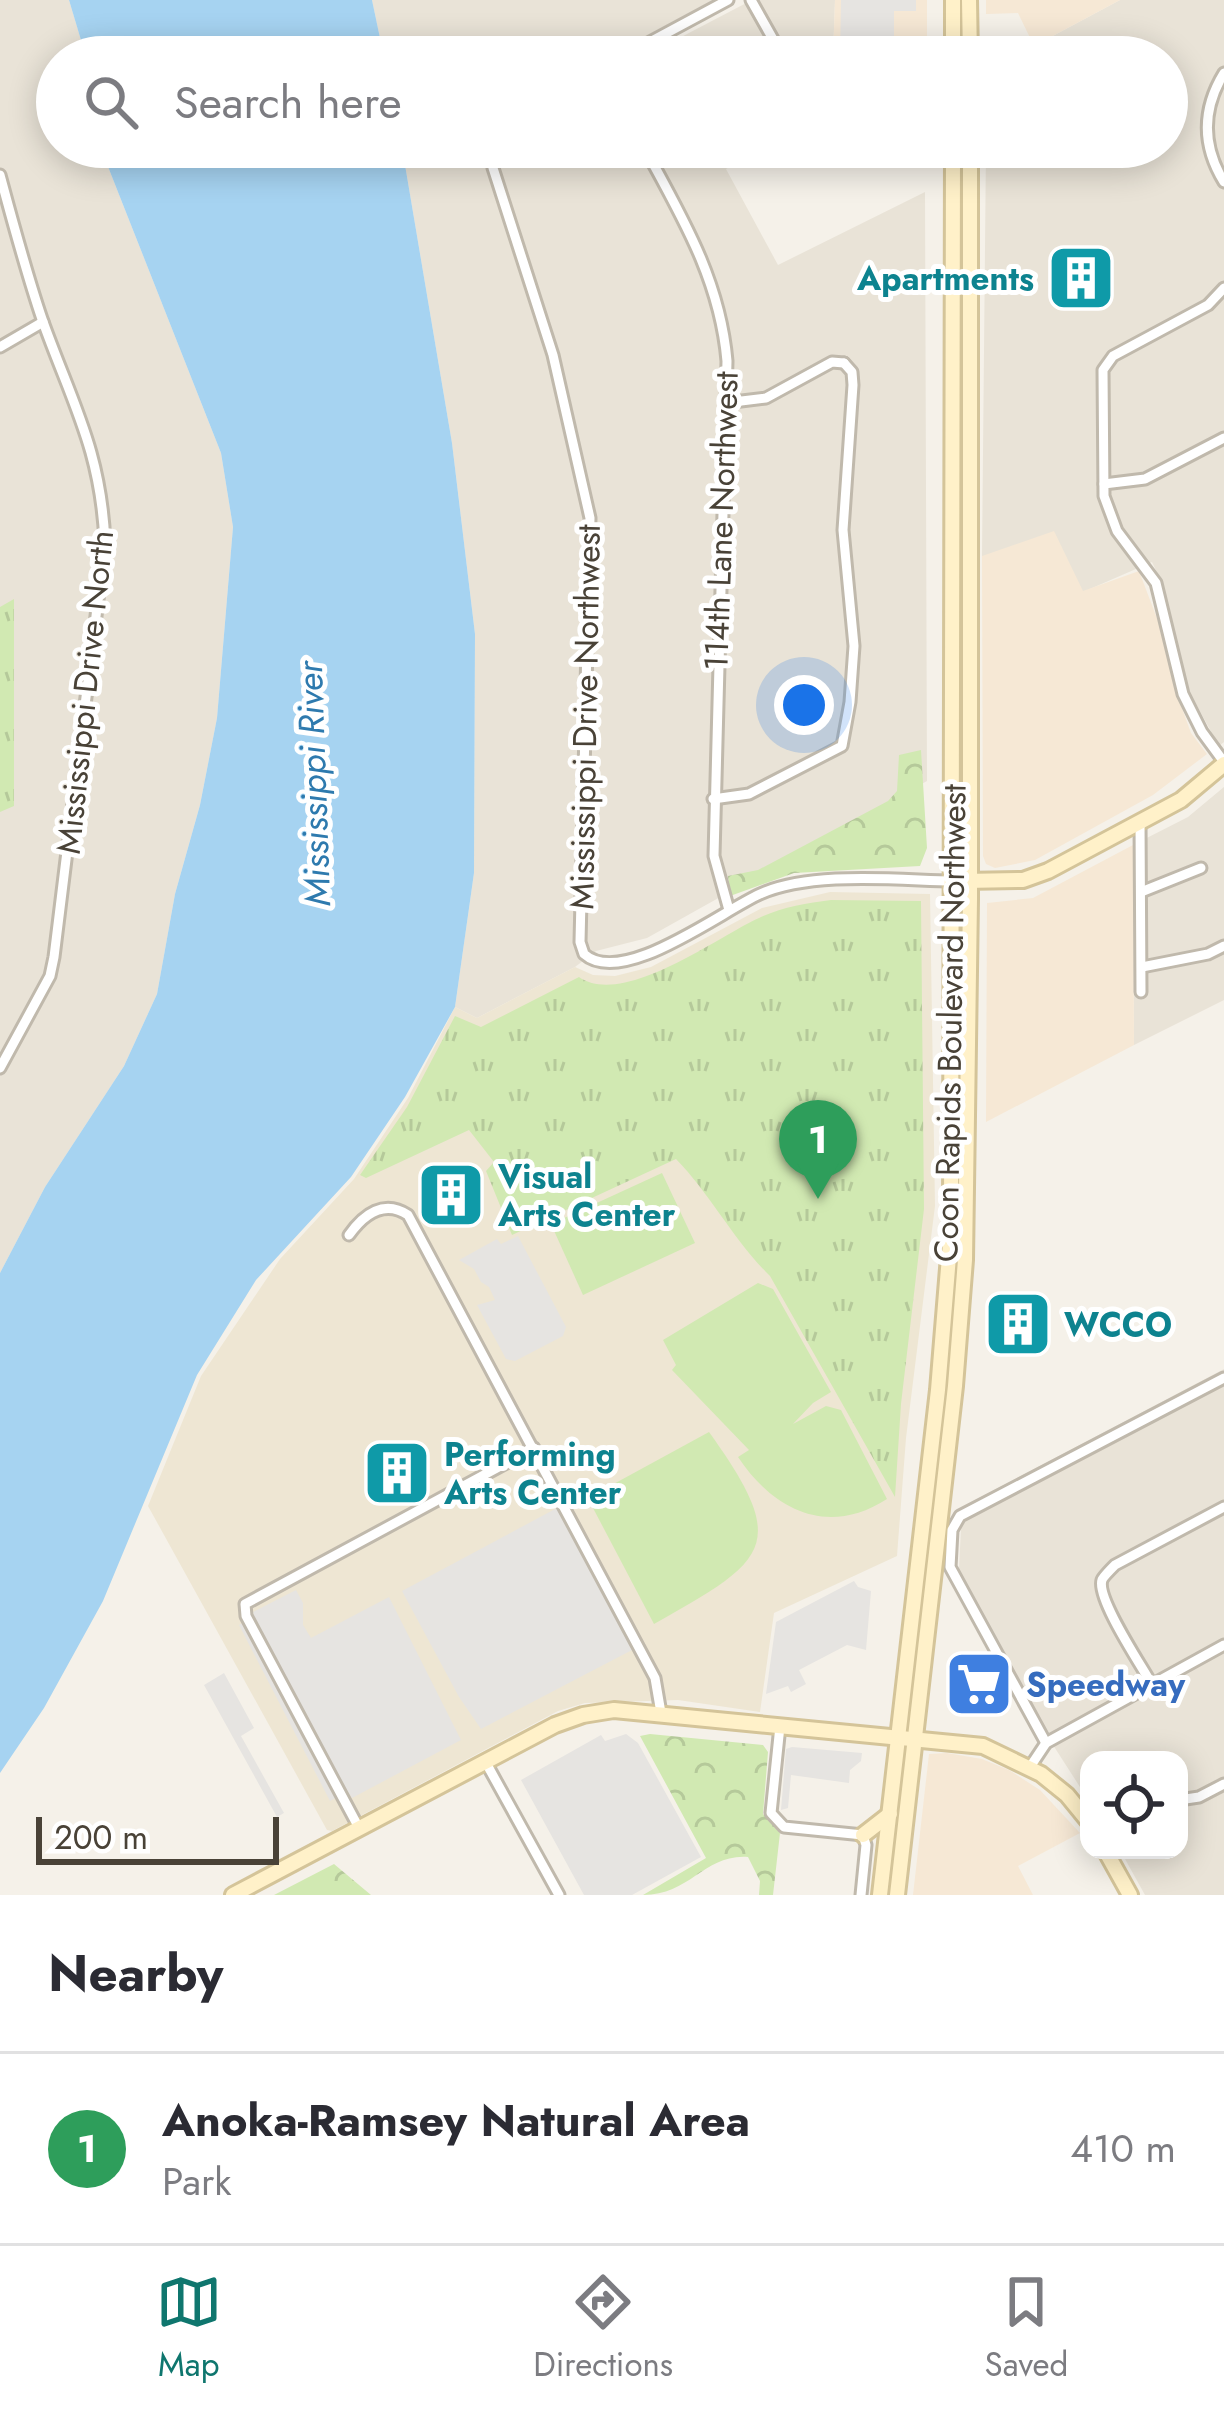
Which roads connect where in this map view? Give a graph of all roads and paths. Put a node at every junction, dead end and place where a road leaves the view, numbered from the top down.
1 (728, 0) edge
2 (751, 0) edge
3 (953, 0) edge
4 (969, 0) edge
5 (661, 36) edge
6 (771, 36) edge
7 (953, 36) edge
8 (970, 36) edge
9 (1224, 73) edge
10 (493, 168) edge
11 (655, 168) edge
12 (953, 168) edge
13 (970, 168) edge
14 (0, 175) edge
15 (1224, 182) edge
16 (1224, 288) edge
17 (43, 322) junction
18 (0, 347) edge
19 (851, 351) dead end
20 (844, 363) junction
21 (725, 403) junction
22 (1224, 438) edge
23 (1104, 484) junction
24 (1224, 763) edge
25 (713, 799) junction
26 (1140, 822) junction
27 (1201, 868) dead end
28 (953, 881) junction
29 (970, 881) junction
30 (1142, 892) junction
31 (729, 910) junction
32 (1224, 946) edge
33 (1142, 967) junction
34 (1141, 992) dead end
35 (0, 1068) edge
36 (349, 1234) dead end
37 (1224, 1378) edge
38 (534, 1448) junction
39 (1224, 1507) edge
40 (1224, 1645) edge
41 (1151, 1683) junction
42 (661, 1713) junction
43 (780, 1726) junction
44 (906, 1738) junction
45 (1046, 1743) junction
46 (485, 1761) junction
47 (1030, 1767) junction
48 (1224, 1784) edge
49 (1188, 1799) edge
50 (1080, 1811) edge
51 (890, 1814) junction
52 (358, 1828) junction
53 (863, 1834) junction
54 (1110, 1859) edge
55 (233, 1895) edge
56 (559, 1895) edge
57 (861, 1895) edge
58 (880, 1895) edge
59 (897, 1895) edge
60 (1130, 1895) edge

1 - 5 street
2 - 6 street
3 - 7 main road
4 - 8 main road
9 - 15 street
10 - 31 street, Mississippi Drive Northwest
11 - 21 street, 114th Lane Northwest
12 - 28 main road, Coon Rapids Boulevard Northwest
13 - 29 main road, Coon Rapids Boulevard Northwest
14 - 17 street, Mississippi Drive North
16 - 23 street
17 - 18 street
17 - 35 street, Mississippi Drive North
19 - 20 street
20 - 21 street
20 - 25 street
21 - 25 street, 114th Lane Northwest
22 - 23 street
23 - 24 street
24 - 26 main road
25 - 31 street, 114th Lane Northwest
26 - 29 main road
26 - 30 street
27 - 30 street
28 - 29 main road
28 - 31 street
28 - 44 main road, Coon Rapids Boulevard Northwest
29 - 44 main road, Coon Rapids Boulevard Northwest
30 - 33 street
32 - 33 street
33 - 34 street
36 - 38 street
37 - 45 street
38 - 42 street
38 - 52 street
39 - 41 street
40 - 41 street
41 - 45 street
42 - 43 main road
42 - 46 main road
43 - 44 main road
43 - 53 street
44 - 47 main road
44 - 51 main road, Coon Rapids Boulevard Northwest
44 - 59 main road, Coon Rapids Boulevard Northwest
45 - 47 street
46 - 52 main road
46 - 56 street
47 - 50 main road
48 - 49 street
51 - 53 main road
51 - 58 main road, Coon Rapids Boulevard Northwest
52 - 55 main road
53 - 57 street
54 - 60 main road

